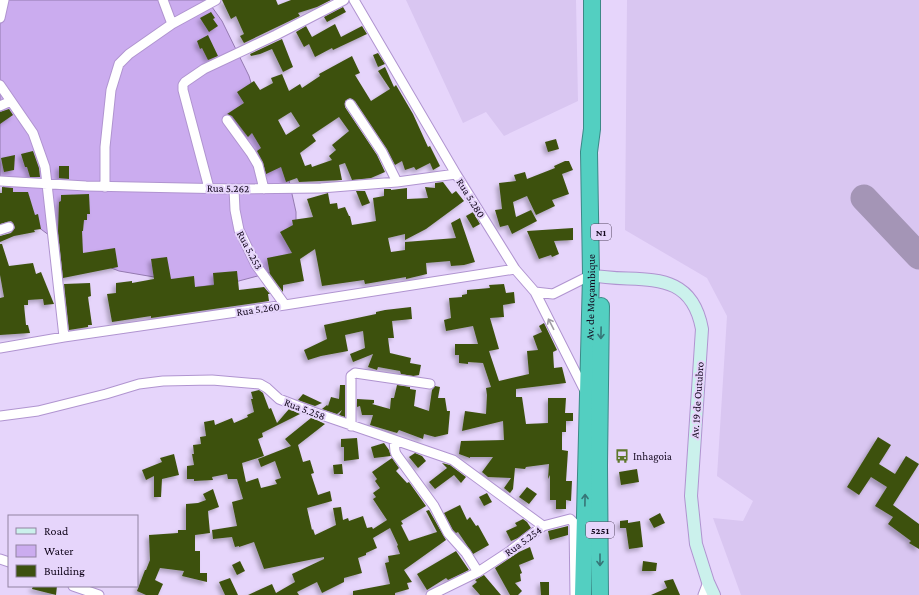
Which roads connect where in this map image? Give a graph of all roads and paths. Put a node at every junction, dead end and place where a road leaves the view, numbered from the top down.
1 (4, 0) edge
2 (163, 0) edge
3 (216, 0) edge
4 (344, 0) edge
5 (354, 0) edge
6 (592, 0) edge
7 (600, 0) edge
8 (0, 18) edge
9 (172, 24) junction
10 (0, 85) edge
11 (11, 101) junction
12 (350, 104) dead end
13 (0, 106) edge
14 (227, 120) dead end
15 (456, 174) junction
16 (0, 181) edge
17 (396, 182) junction
18 (48, 184) junction
19 (105, 187) junction
20 (209, 188) junction
21 (264, 188) junction
22 (234, 189) junction
23 (9, 227) dead end
24 (0, 230) edge
25 (515, 269) junction
26 (596, 276) junction
27 (535, 292) junction
28 (285, 305) junction
29 (64, 337) junction
30 (0, 348) edge
31 (430, 384) dead end
32 (587, 396) junction
33 (0, 416) edge
34 (351, 426) junction
35 (394, 441) junction
36 (599, 465) joint
37 (543, 526) junction
38 (478, 572) junction
39 (708, 582) junction
40 (76, 587) edge
41 (99, 595) edge
42 (431, 595) edge
43 (576, 595) edge
44 (583, 595) edge
45 (600, 595) edge
46 (703, 595) edge
47 (714, 595) edge

1 - 8 street
2 - 9 street
3 - 9 street
4 - 20 street
5 - 15 street, Rua 5.280
6 - 26 highway, Av. de Moçambique / N1
7 - 26 highway, Av. de Moçambique / N1
9 - 19 street
10 - 11 street
11 - 13 street
11 - 18 street
12 - 17 street
14 - 21 street
15 - 17 street, Rua 5.262
15 - 25 street, Rua 5.280
16 - 18 street, Rua 5.262
17 - 21 street, Rua 5.262
18 - 19 street, Rua 5.262
18 - 29 street
19 - 20 street, Rua 5.262
20 - 22 street, Rua 5.262
21 - 22 street, Rua 5.262
22 - 28 street, Rua 5.253
23 - 24 street
25 - 27 street, Rua 5.280
25 - 28 street, Rua 5.260
26 - 27 street
26 - 32 highway, Av. de Moçambique / N1
26 -> 36 highway, Av. de Moçambique / N1
26 - 39 street, Av. 19 de Outubro
32 -> 27 street, Rua 5.280
28 - 29 street, Rua 5.260
29 - 30 street, Rua 5.260
31 - 34 street
44 -> 32 highway, Av. de Moçambique / N1
33 - 34 street, Rua 5.258
34 - 35 street, Rua 5.258
35 - 37 street, Rua 5.258
35 - 38 street
36 -> 45 highway, Av. de Moçambique / 5251
37 - 38 street, Rua 5.254
37 - 43 street, Rua 5.254
38 - 42 street, Rua 5.254
39 - 46 street
39 - 47 street, Av. 19 de Outubro
40 - 41 street

